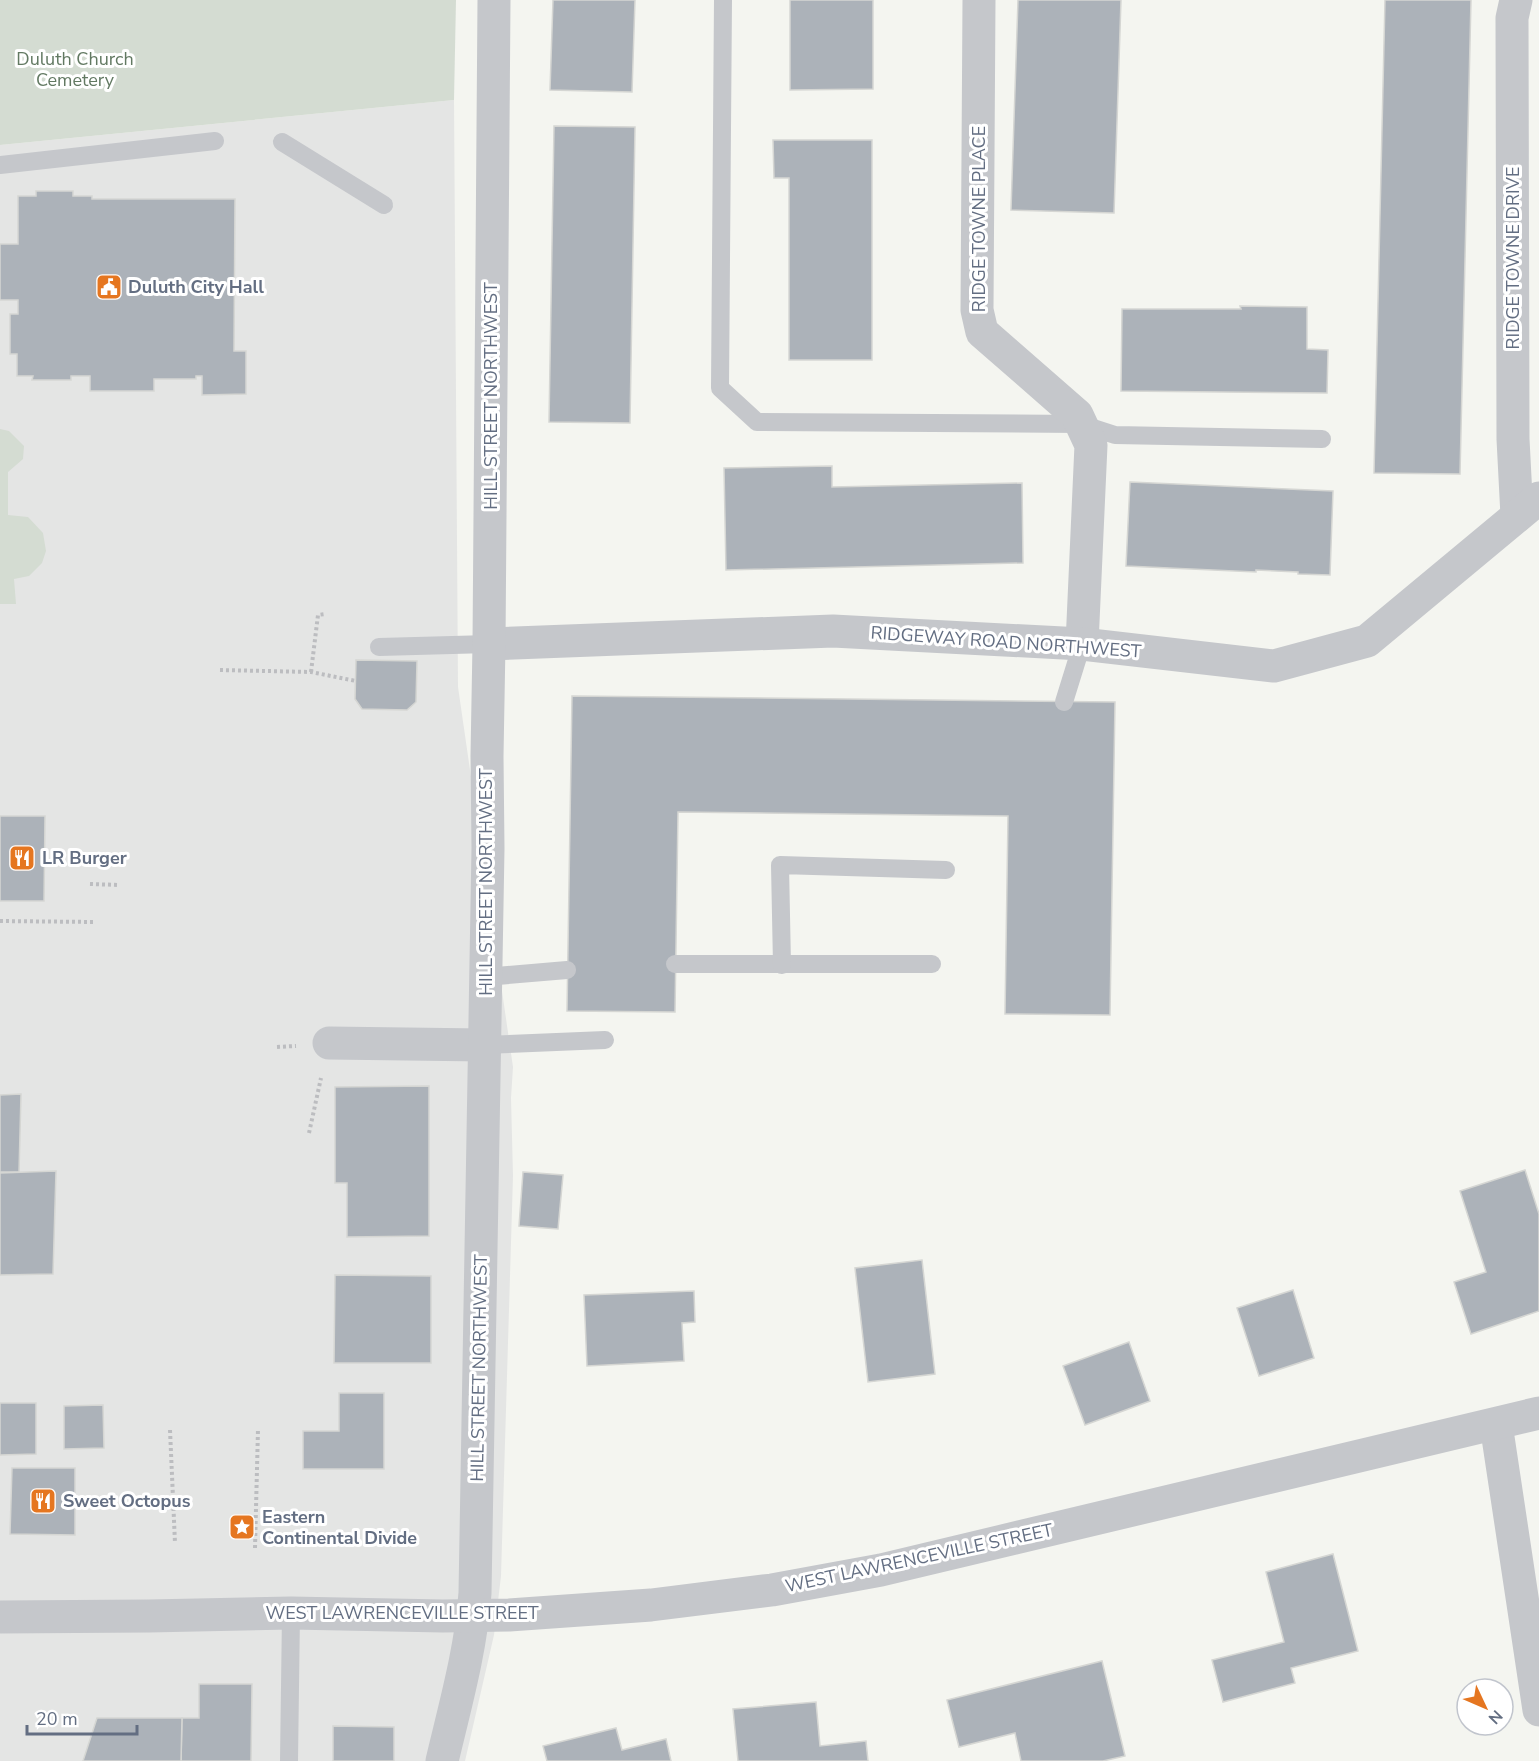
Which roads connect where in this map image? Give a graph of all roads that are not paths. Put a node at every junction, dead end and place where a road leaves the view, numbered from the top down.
1 (494, 0) edge
2 (723, 0) edge
3 (979, 0) edge
4 (1516, 0) edge
5 (215, 141) dead end
6 (282, 142) dead end
7 (0, 165) edge
8 (384, 205) dead end
9 (1081, 424) junction
10 (1322, 439) dead end
11 (1528, 507) edge
12 (489, 644) junction
13 (1082, 644) junction
14 (379, 647) dead end
15 (1064, 702) dead end
16 (946, 870) dead end
17 (675, 964) dead end
18 (932, 964) dead end
19 (782, 965) junction
20 (567, 970) dead end
21 (485, 976) junction
22 (604, 1040) dead end
23 (329, 1043) dead end
24 (484, 1045) junction
25 (1539, 1413) edge
26 (1496, 1424) junction
27 (291, 1612) junction
28 (473, 1616) junction
29 (0, 1617) edge
30 (1539, 1710) edge
31 (289, 1761) edge
32 (442, 1761) edge

1 - 12 street, HILL STREET NORTHWEST
2 - 9 lane
3 - 9 street, RIDGE TOWNE PLACE
4 - 11 street, RIDGE TOWNE DRIVE
5 - 7 lane
6 - 8 lane
9 - 10 lane
9 - 13 street, RIDGE TOWNE PLACE
11 - 13 street, RIDGEWAY ROAD NORTHWEST
12 - 13 street, RIDGEWAY ROAD NORTHWEST
12 - 14 lane
12 - 21 street, HILL STREET NORTHWEST
13 - 15 lane
16 - 19 lane
17 - 19 lane
18 - 19 lane
20 - 21 lane
21 - 24 street, HILL STREET NORTHWEST
22 - 24 lane
23 - 24 street
24 - 28 street, HILL STREET NORTHWEST
25 - 26 street, WEST LAWRENCEVILLE STREET
26 - 28 street, WEST LAWRENCEVILLE STREET
26 - 30 street
27 - 28 street, WEST LAWRENCEVILLE STREET
27 - 29 street, WEST LAWRENCEVILLE STREET
27 - 31 lane
28 - 32 street, HILL STREET NORTHWEST

